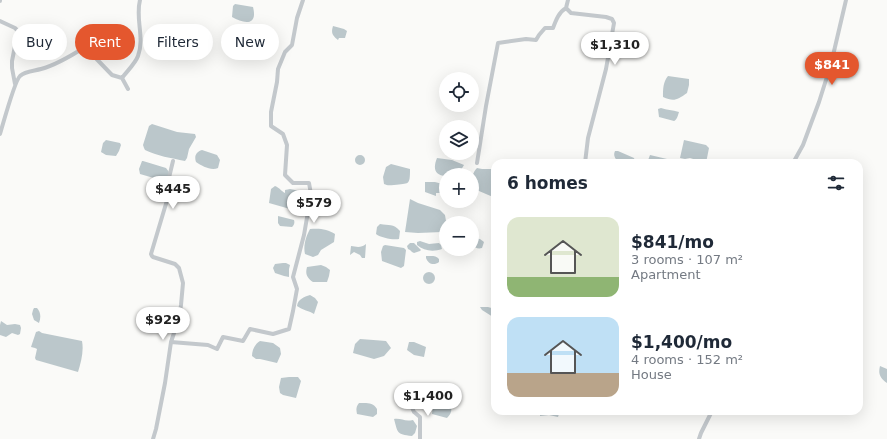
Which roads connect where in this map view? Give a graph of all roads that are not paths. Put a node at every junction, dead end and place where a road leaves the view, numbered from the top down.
1 (140, 0) edge
2 (303, 0) edge
3 (568, 0) edge
4 (846, 0) edge
5 (566, 8) junction
6 (0, 21) edge
7 (122, 78) junction
8 (15, 84) junction
9 (128, 89) dead end
10 (0, 134) edge
11 (585, 159) edge
12 (795, 159) edge
13 (173, 162) dead end
14 (477, 163) dead end
15 (171, 342) junction
16 (409, 401) dead end
17 (710, 415) edge
18 (153, 439) edge
19 (420, 439) edge
20 (699, 439) edge

1 - 7 street
2 - 15 street
3 - 5 street
4 - 12 street
5 - 11 street
5 - 14 street
6 - 8 street
7 - 8 street
7 - 9 street
8 - 10 street
13 - 15 street
15 - 18 street
16 - 19 street
17 - 20 street

